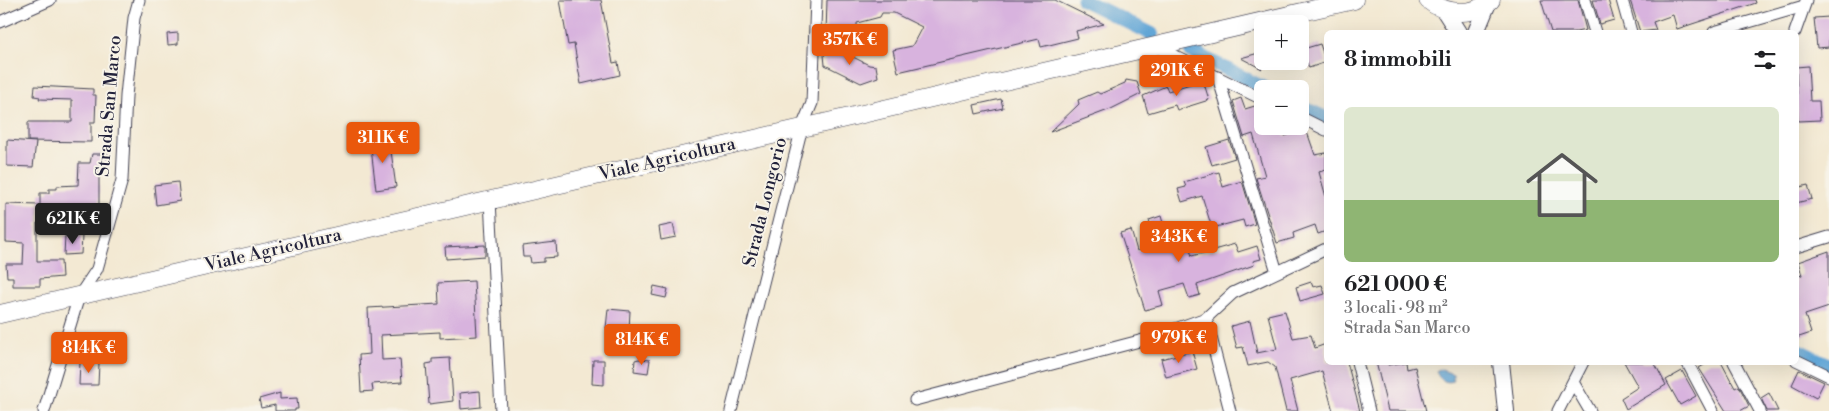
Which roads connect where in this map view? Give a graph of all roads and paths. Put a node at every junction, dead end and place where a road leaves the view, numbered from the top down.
1 (50, 0) edge
2 (139, 0) edge
3 (816, 0) edge
4 (1354, 0) edge
5 (1428, 0) edge
6 (1585, 0) edge
7 (1622, 0) edge
8 (1338, 2) edge
9 (1490, 2) edge
10 (1806, 3) edge
11 (1444, 10) junction
12 (0, 22) edge
13 (1457, 30) edge
14 (1477, 30) edge
15 (1594, 30) edge
16 (1630, 30) edge
17 (1720, 30) edge
18 (1796, 30) edge
19 (1155, 45) junction
20 (1218, 77) junction
21 (1254, 95) edge
22 (1309, 122) edge
23 (802, 127) junction
24 (1324, 129) edge
25 (490, 200) junction
26 (1829, 236) edge
27 (1799, 246) edge
28 (1324, 249) edge
29 (1277, 272) junction
30 (79, 296) junction
31 (0, 314) edge
32 (1206, 318) junction
33 (1799, 361) edge
34 (1358, 365) edge
35 (1501, 365) edge
36 (1582, 365) edge
37 (1689, 365) edge
38 (1736, 365) edge
39 (1829, 376) edge
40 (1573, 382) junction
41 (915, 400) dead end
42 (44, 411) edge
43 (501, 411) edge
44 (730, 411) edge
45 (1230, 411) edge
46 (1369, 411) edge
47 (1506, 411) edge
48 (1558, 411) edge
49 (1590, 411) edge
50 (1714, 411) edge
51 (1760, 411) edge

1 - 12 street
2 - 30 street, Strada San Marco
3 - 23 street, Strada Longorio
4 - 8 main road, Viale Agricoltura
5 - 11 main road
6 - 15 street
7 - 16 street
8 - 19 main road, Viale Agricoltura
9 - 11 main road
9 - 14 main road
10 - 17 street
10 - 18 street
11 - 13 main road
19 - 20 street
19 - 23 main road, Viale Agricoltura
20 - 21 street
20 - 29 street
22 - 24 street
23 - 25 main road, Viale Agricoltura
23 - 44 street, Strada Longorio
25 - 30 main road, Viale Agricoltura
25 - 43 street
26 - 27 street
28 - 29 street
29 - 32 street
30 - 31 main road, Viale Agricoltura
30 - 42 street, Strada San Marco
32 - 41 street
32 - 45 street
33 - 39 street
34 - 46 street
35 - 47 main road
36 - 40 street
37 - 50 street
38 - 51 street
40 - 48 street
40 - 49 street

